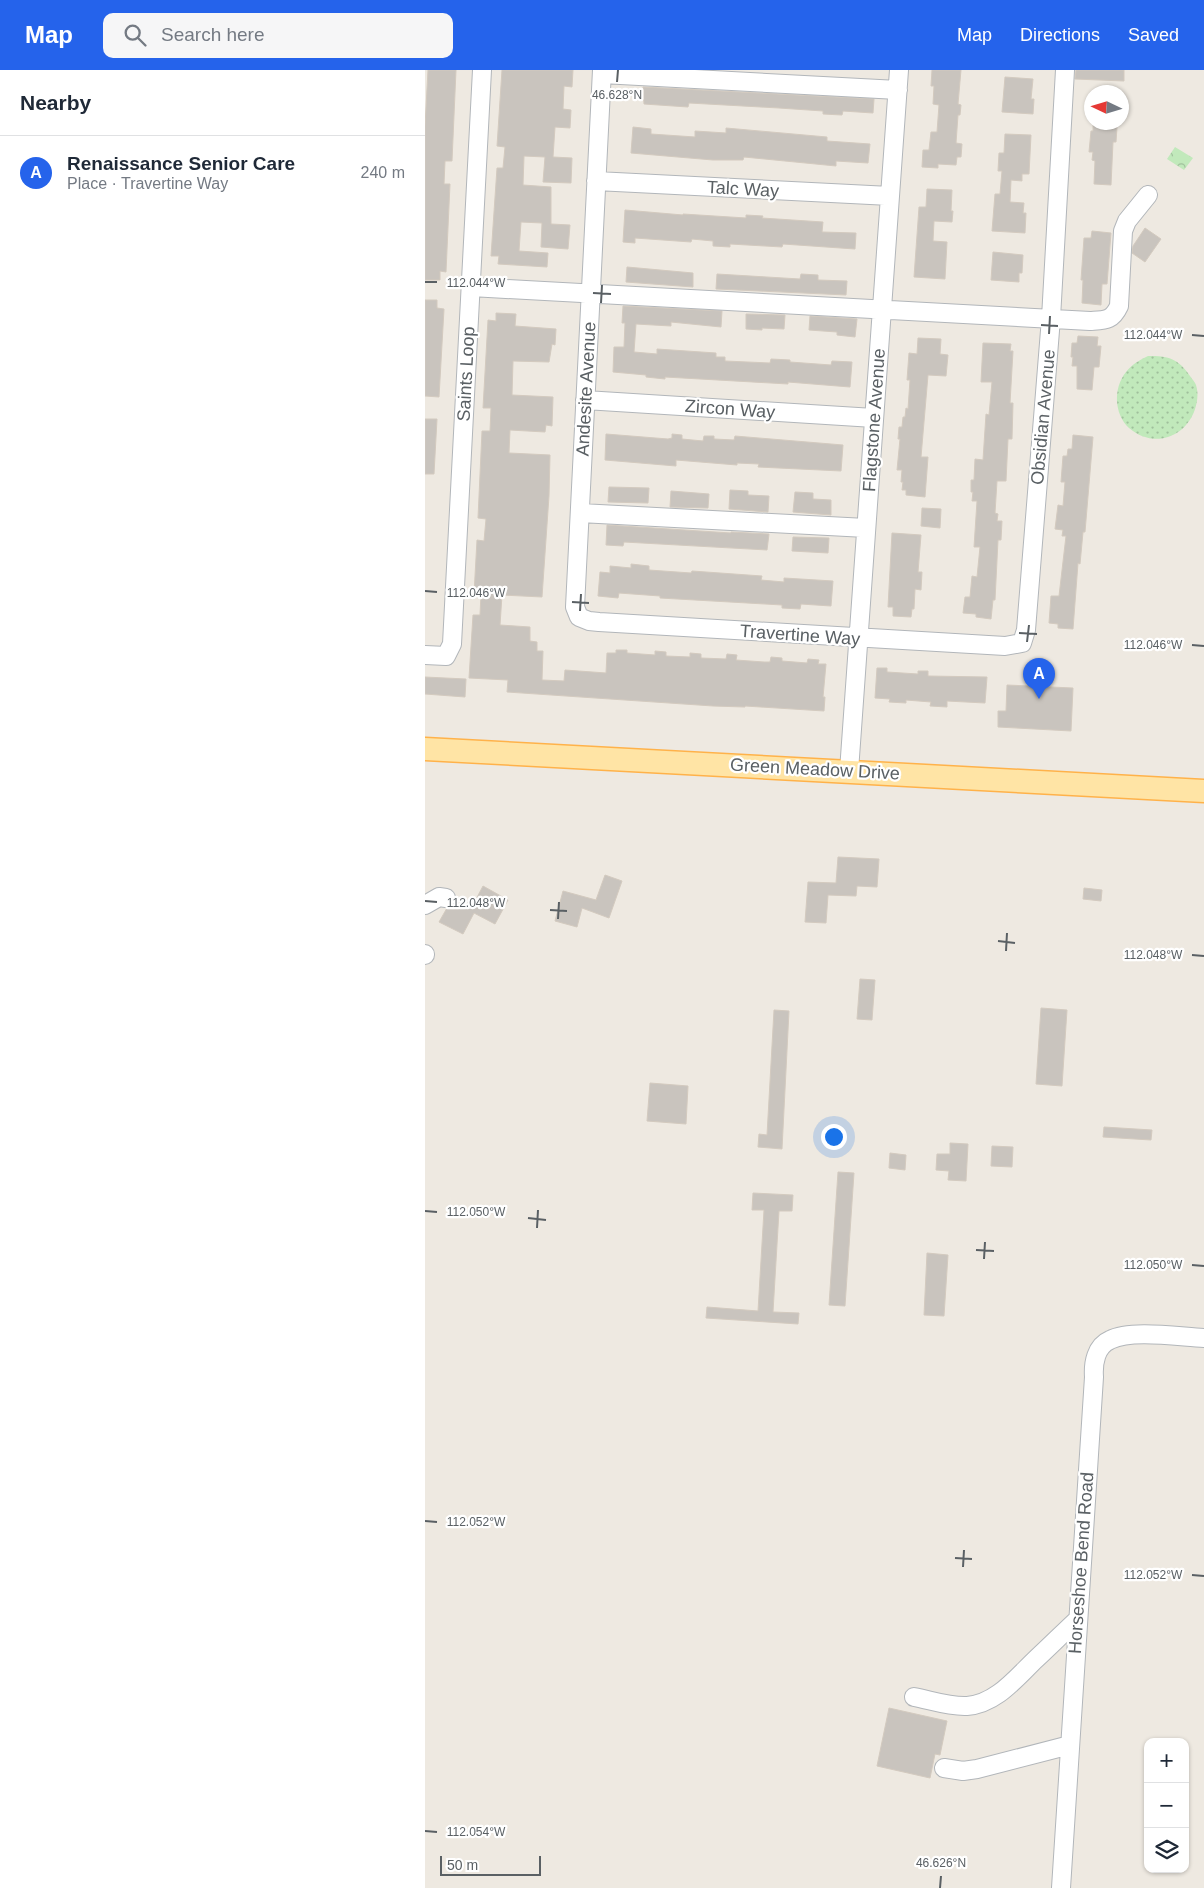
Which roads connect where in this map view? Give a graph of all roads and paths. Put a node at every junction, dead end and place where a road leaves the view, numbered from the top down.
1 (482, 70) edge
2 (899, 70) edge
3 (1065, 70) edge
4 (602, 72) edge
5 (898, 90) junction
6 (597, 181) junction
7 (1148, 195) dead end
8 (890, 196) junction
9 (471, 287) junction
10 (591, 292) junction
11 (882, 309) junction
12 (1051, 318) junction
13 (585, 400) junction
14 (874, 418) junction
15 (580, 512) junction
16 (866, 528) junction
17 (579, 617) joint
18 (857, 638) junction
19 (1022, 643) joint
20 (425, 655) edge
21 (425, 748) edge
22 (849, 771) junction
23 (1204, 791) edge
24 (446, 898) dead end
25 (425, 905) edge
26 (1204, 1338) edge
27 (1077, 1619) junction
28 (913, 1696) dead end
29 (1070, 1745) junction
30 (944, 1768) dead end
31 (1061, 1888) edge

1 - 9 street, Saints Loop
2 - 5 street, Flagstone Avenue
3 - 12 street, Obsidian Avenue
4 - 5 street
4 - 6 street, Andesite Avenue
5 - 8 street, Flagstone Avenue
6 - 8 street, Talc Way
6 - 10 street, Andesite Avenue
7 - 12 street
8 - 11 street, Flagstone Avenue
9 - 10 street
9 - 20 street, Saints Loop
10 - 11 street
10 - 13 street, Andesite Avenue
11 - 12 street
11 - 14 street, Flagstone Avenue
12 - 19 street, Obsidian Avenue
13 - 14 street, Zircon Way
13 - 15 street, Andesite Avenue
14 - 16 street, Flagstone Avenue
15 - 16 street
15 - 17 street, Andesite Avenue
16 - 18 street, Flagstone Avenue
17 - 18 street, Travertine Way
18 - 19 street, Travertine Way
18 - 22 street, Flagstone Avenue
21 - 22 main road, Green Meadow Drive
22 - 23 main road, Green Meadow Drive
24 - 25 street
26 - 27 street, Horseshoe Bend Road
27 - 28 street
27 - 29 street, Horseshoe Bend Road
29 - 30 street
29 - 31 street, Horseshoe Bend Road

